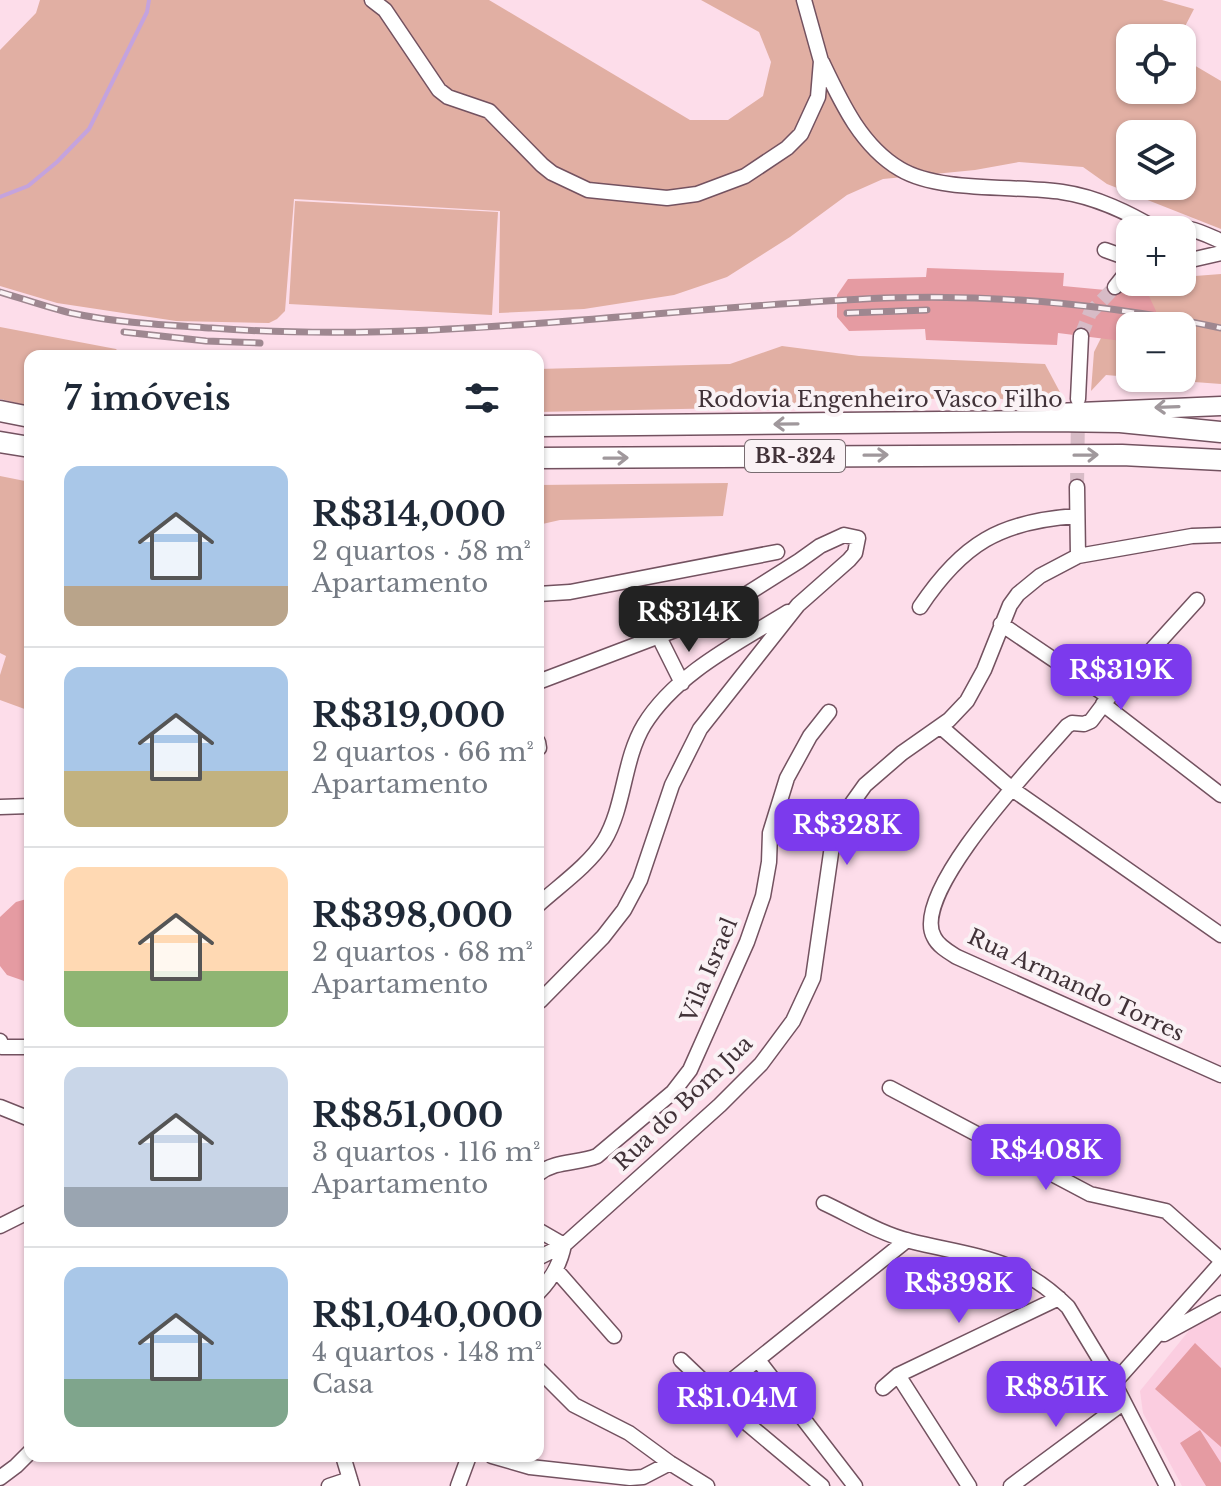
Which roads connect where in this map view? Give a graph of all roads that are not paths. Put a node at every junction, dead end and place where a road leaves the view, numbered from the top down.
1 (372, 0) edge
2 (804, 0) edge
3 (821, 61) junction
4 (1134, 216) edge
5 (1196, 230) edge
6 (1221, 241) edge
7 (1105, 250) dead end
8 (1221, 253) edge
9 (1116, 254) edge
10 (1196, 259) edge
11 (1081, 336) tunnel mouth
12 (1078, 399) tunnel mouth
13 (1221, 406) edge
14 (0, 411) edge
15 (24, 416) edge
16 (976, 422) junction
17 (544, 426) edge
18 (1221, 432) edge
19 (0, 442) edge
20 (24, 446) edge
21 (544, 458) edge
22 (1221, 460) edge
23 (1077, 487) tunnel mouth
24 (1077, 516) junction
25 (1221, 535) edge
26 (777, 552) dead end
27 (1078, 556) junction
28 (544, 594) edge
29 (1197, 600) dead end
30 (798, 605) junction
31 (920, 607) dead end
32 (1001, 624) junction
33 (662, 643) dead end
34 (544, 680) edge
35 (682, 683) junction
36 (1106, 701) junction
37 (829, 712) dead end
38 (941, 727) junction
39 (1012, 789) junction
40 (1221, 795) edge
41 (24, 806) edge
42 (0, 807) edge
43 (544, 900) edge
44 (1221, 935) edge
45 (544, 997) edge
46 (24, 1047) edge
47 (1, 1048) edge
48 (1221, 1075) edge
49 (890, 1088) dead end
50 (0, 1107) edge
51 (24, 1117) edge
52 (544, 1169) edge
53 (824, 1203) dead end
54 (24, 1214) edge
55 (0, 1226) edge
56 (544, 1233) edge
57 (907, 1240) junction
58 (564, 1245) junction
59 (544, 1255) edge
60 (1221, 1261) edge
61 (556, 1270) junction
62 (544, 1287) edge
63 (1059, 1298) junction
64 (1221, 1303) edge
65 (614, 1336) dead end
66 (1156, 1338) junction
67 (681, 1360) dead end
68 (758, 1360) junction
69 (544, 1375) edge
70 (898, 1375) junction
71 (1114, 1383) junction
72 (883, 1388) dead end
73 (716, 1393) junction
74 (1123, 1403) junction
75 (24, 1457) edge
76 (345, 1462) edge
77 (467, 1462) edge
78 (513, 1462) edge
79 (670, 1463) junction
80 (0, 1478) edge
81 (351, 1483) edge
82 (9, 1486) edge
83 (329, 1486) edge
84 (458, 1486) edge
85 (707, 1486) edge
86 (822, 1486) edge
87 (855, 1486) edge
88 (969, 1486) edge
89 (1011, 1486) edge
90 (1167, 1486) edge

1 - 3 street
2 - 3 street
3 - 4 street
5 - 6 street
7 - 9 street
8 - 10 street
11 - 12 street
13 -> 16 main road
14 - 15 highway
16 -> 17 highway, Rodovia Engenheiro Vasco Filho / BR-324
16 - 18 highway, Rodovia Engenheiro Vasco Filho / BR-324
19 - 20 highway
21 -> 22 highway, BR-324
23 - 24 street
24 - 27 street
24 - 31 street
25 - 27 street, Rua do Bom Jua
26 - 28 street
27 - 32 street, Rua do Bom Jua
29 - 36 street
30 - 34 street
30 - 35 street
30 - 45 street
32 - 36 street
32 - 38 street, Rua do Bom Jua
33 - 35 street
35 - 43 street
36 - 39 street
36 - 40 street
37 - 52 street, Vila Israel
38 - 39 street
38 - 58 street, Rua do Bom Jua
39 - 44 street
39 - 48 street, Rua Armando Torres
41 - 42 street
46 - 47 street
49 - 60 street
50 - 51 street
53 - 57 street
54 - 55 street
56 - 58 street
57 - 63 street
57 - 68 street
58 - 59 street, Rua do Bom Jua
58 - 61 street
60 - 66 street
61 - 62 street
61 - 65 street
63 - 70 street
63 - 71 street
64 - 66 street
66 - 71 street
67 - 73 street
68 - 73 street
68 - 87 street
69 - 79 street
70 - 72 street
70 - 88 street
71 - 74 street
73 - 86 street
74 - 89 street
74 - 90 street
75 - 80 street
76 - 81 street
77 - 84 street
78 - 79 street
79 - 85 street
80 - 82 street
81 - 83 street

